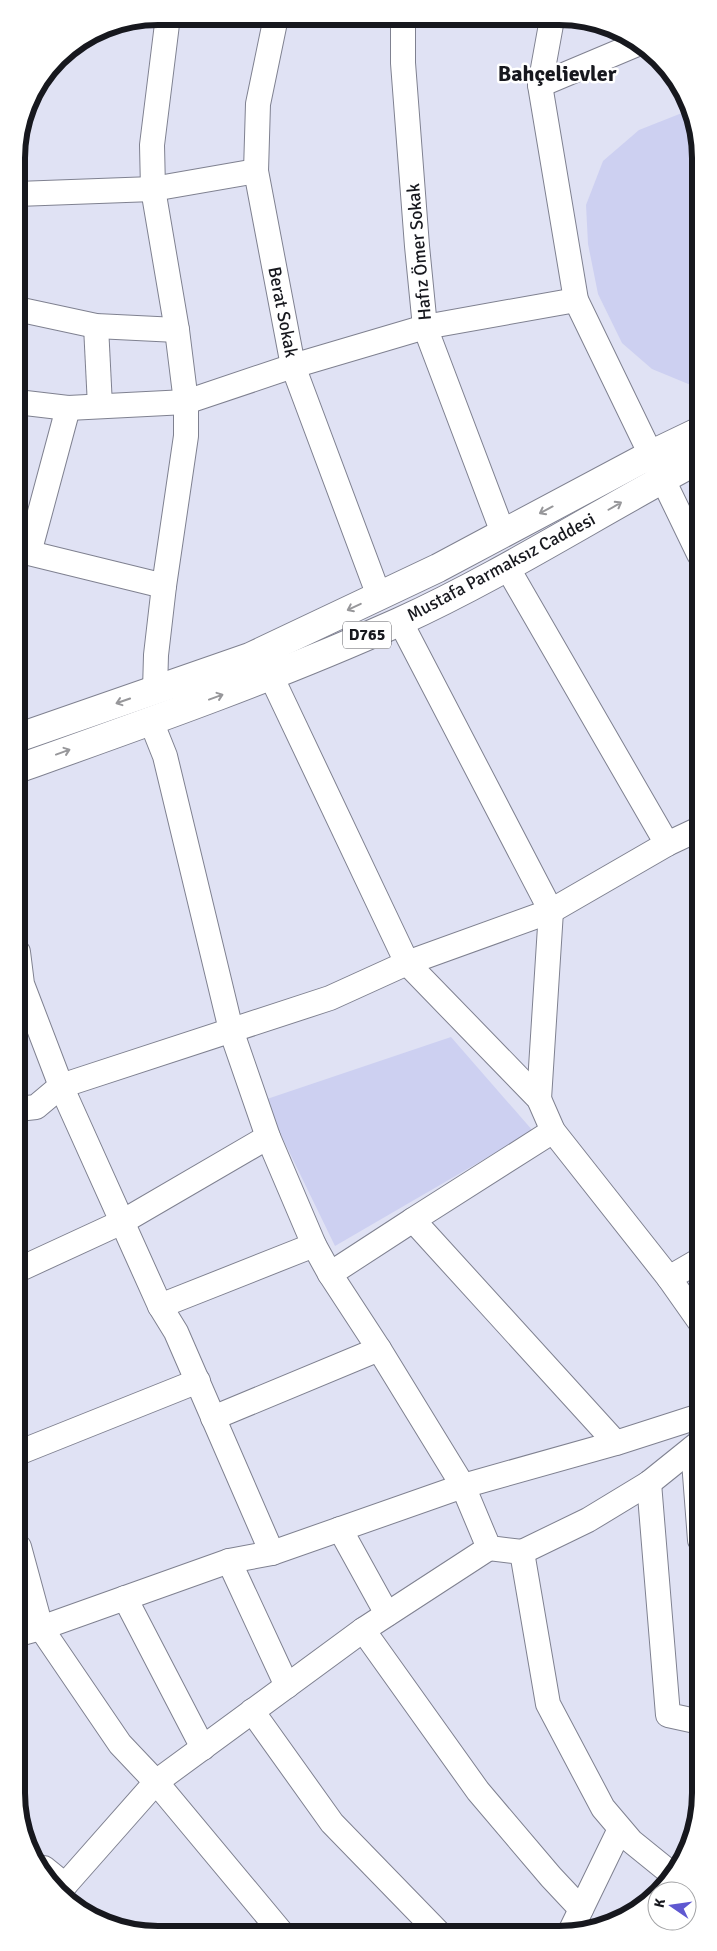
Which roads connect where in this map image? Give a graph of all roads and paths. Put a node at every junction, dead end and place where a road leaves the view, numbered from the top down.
1 (167, 25) edge
2 (274, 25) edge
3 (402, 25) edge
4 (551, 25) edge
5 (632, 46) edge
6 (540, 85) junction
7 (256, 171) junction
8 (153, 189) junction
9 (25, 194) edge
10 (576, 300) junction
11 (25, 311) edge
12 (96, 326) junction
13 (425, 327) junction
14 (177, 330) junction
15 (293, 366) junction
16 (186, 402) junction
17 (25, 403) edge
18 (100, 406) junction
19 (68, 408) junction
20 (692, 435) edge
21 (650, 455) junction
22 (692, 463) edge
23 (662, 480) junction
24 (503, 534) junction
25 (692, 540) edge
26 (25, 545) edge
27 (25, 551) edge
28 (507, 567) junction
29 (164, 586) junction
30 (379, 596) junction
31 (400, 621) junction
32 (271, 676) junction
33 (155, 690) junction
34 (151, 721) junction
35 (25, 736) edge
36 (25, 766) edge
37 (692, 832) edge
38 (667, 844) junction
39 (550, 911) junction
40 (407, 963) junction
41 (25, 992) edge
42 (232, 1030) junction
43 (61, 1086) junction
44 (539, 1099) junction
45 (25, 1108) edge
46 (553, 1131) junction
47 (268, 1137) junction
48 (413, 1220) junction
49 (122, 1222) junction
50 (314, 1245) junction
51 (692, 1265) edge
52 (25, 1267) edge
53 (330, 1274) junction
54 (669, 1278) junction
55 (160, 1306) junction
56 (692, 1311) edge
57 (379, 1349) junction
58 (198, 1381) junction
59 (213, 1418) junction
60 (692, 1419) edge
61 (616, 1443) junction
62 (692, 1448) edge
63 (25, 1450) edge
64 (649, 1483) junction
65 (463, 1486) junction
66 (340, 1529) junction
67 (489, 1548) junction
68 (522, 1552) junction
69 (272, 1553) junction
70 (229, 1561) junction
71 (25, 1593) edge
72 (125, 1598) junction
73 (387, 1614) junction
74 (363, 1630) junction
75 (30, 1631) edge
76 (287, 1686) junction
77 (252, 1711) junction
78 (692, 1720) edge
79 (203, 1748) junction
80 (156, 1782) junction
81 (620, 1829) junction
82 (667, 1870) edge
83 (63, 1886) edge
84 (581, 1909) junction
85 (573, 1925) edge
86 (276, 1926) edge
87 (432, 1926) edge

1 - 8 street
2 - 7 street, Berat Sokak
3 - 13 street, Hafız Ömer Sokak
4 - 6 street
5 - 6 street
6 - 10 street
7 - 8 street
7 - 15 street, Berat Sokak
8 - 9 street
8 - 14 street
10 - 13 street
10 - 21 street
11 - 12 street
12 - 14 street
12 - 18 street
13 - 15 street
13 - 24 street, Hafız Ömer Sokak
14 - 16 street
15 - 16 street
15 - 30 street, Berat Sokak
16 - 18 street
16 - 29 street
17 - 19 street
18 - 19 street
19 - 26 street
20 - 21 main road, Mustafa Parmaksız Caddesi / D765
21 - 23 street
21 -> 24 main road, Mustafa Parmaksız Caddesi / D765
22 - 23 main road, Mustafa Parmaksız Caddesi / D765
23 - 25 street
28 -> 23 main road, Mustafa Parmaksız Caddesi / D765
24 - 30 main road, Mustafa Parmaksız Caddesi / D765
27 - 29 street
28 - 31 main road, Mustafa Parmaksız Caddesi / D765
28 - 38 street
29 - 33 street
30 -> 33 main road, Mustafa Parmaksız Caddesi / D765
31 - 32 main road, Mustafa Parmaksız Caddesi / D765
31 - 39 street
34 -> 32 main road, Mustafa Parmaksız Caddesi / D765
32 - 40 street
33 -> 35 main road, Mustafa Parmaksız Caddesi / D765
36 -> 34 main road, Mustafa Parmaksız Caddesi / D765
34 - 42 street
37 - 38 street
38 - 39 street
39 - 40 street
39 - 44 street
40 - 42 street
40 - 44 street
41 - 43 street
42 - 43 street
42 - 47 street
43 - 45 street
43 - 49 street
44 - 46 street
46 - 48 street
46 - 54 street
47 - 49 street
47 - 50 street
48 - 53 street
48 - 61 street
49 - 52 street
49 - 55 street
50 - 53 street
50 - 55 street
51 - 54 street
53 - 57 street
54 - 56 street
55 - 58 street
57 - 59 street
57 - 65 street
58 - 59 street
58 - 63 street
59 - 69 street
60 - 61 street
61 - 65 street
62 - 64 street
64 - 68 street
64 - 78 street
65 - 66 street
65 - 67 street
66 - 69 street
66 - 73 street
67 - 68 street
67 - 73 street
68 - 81 street
69 - 70 street
70 - 72 street
70 - 76 street
71 - 75 street
72 - 75 street
72 - 79 street
73 - 74 street
74 - 76 street
74 - 84 street
75 - 80 street
76 - 77 street
77 - 79 street
77 - 87 street
79 - 80 street
80 - 83 street
80 - 86 street
81 - 82 street
81 - 84 street
84 - 85 street

